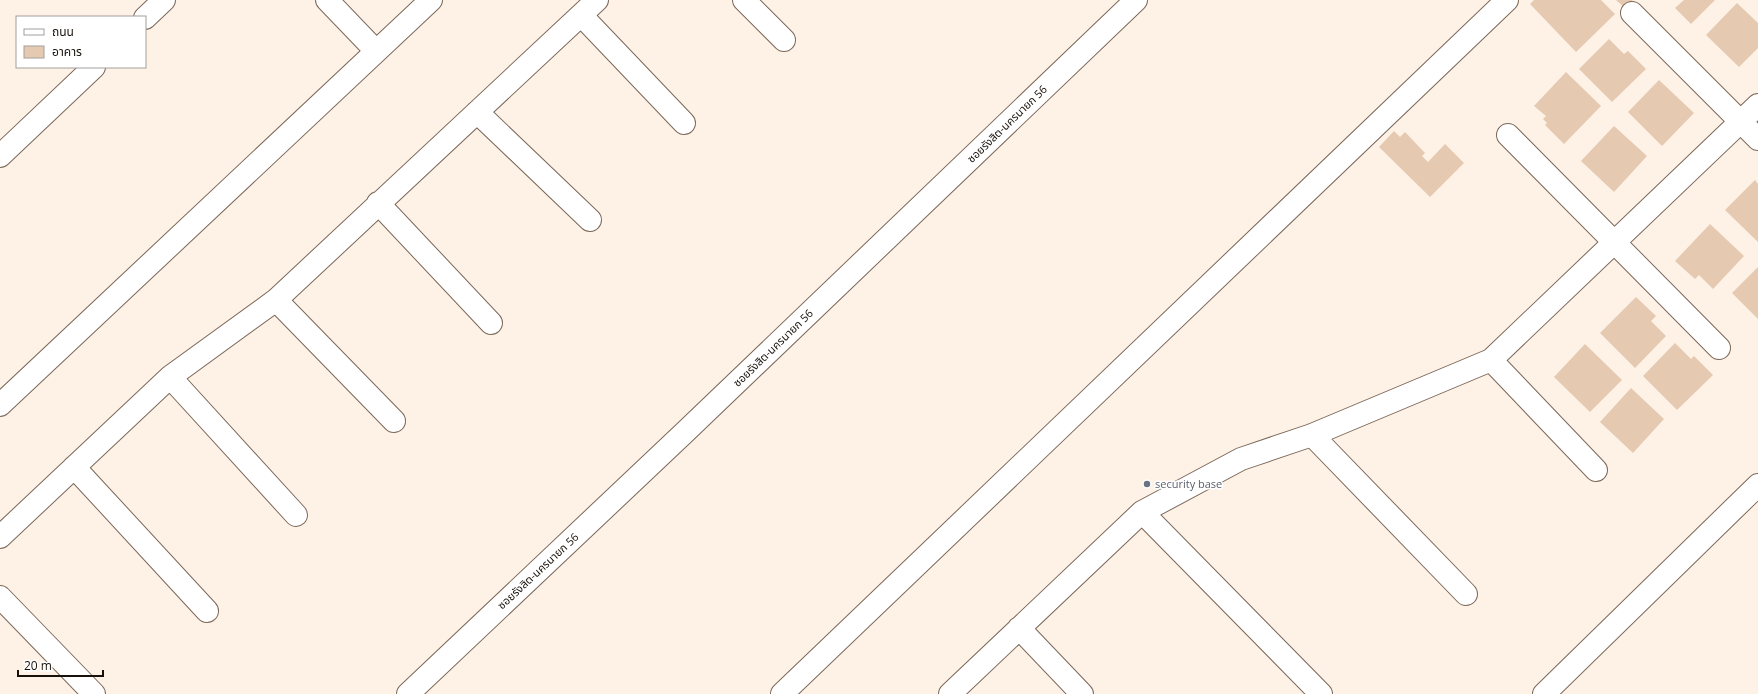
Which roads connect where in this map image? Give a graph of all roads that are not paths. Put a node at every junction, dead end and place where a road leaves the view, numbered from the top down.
1 (164, 0) edge
2 (327, 0) edge
3 (431, 0) edge
4 (598, 0) edge
5 (744, 0) edge
6 (1136, 0) edge
7 (1507, 0) edge
8 (1632, 13) dead end
9 (582, 14) junction
10 (146, 17) edge
11 (784, 40) dead end
12 (376, 52) junction
13 (93, 68) edge
14 (1758, 105) edge
15 (477, 112) junction
16 (1741, 122) junction
17 (684, 123) dead end
18 (1508, 135) dead end
19 (1758, 139) edge
20 (0, 156) edge
21 (378, 203) junction
22 (590, 220) dead end
23 (1614, 241) junction
24 (276, 300) junction
25 (491, 323) dead end
26 (1719, 348) dead end
27 (1491, 360) junction
28 (170, 377) junction
29 (0, 405) edge
30 (394, 421) dead end
31 (1312, 435) junction
32 (74, 467) junction
33 (1596, 470) dead end
34 (1758, 485) edge
35 (1142, 512) junction
36 (296, 515) dead end
37 (0, 537) edge
38 (1466, 594) dead end
39 (0, 597) edge
40 (207, 611) dead end
41 (1019, 628) junction
42 (94, 694) edge
43 (408, 694) edge
44 (782, 694) edge
45 (950, 694) edge
46 (1082, 694) edge
47 (1321, 694) edge
48 (1544, 694) edge

1 - 10 street
2 - 12 street
3 - 12 street
4 - 9 street
5 - 11 street
6 - 43 street, ซอยรังสิต-นครนายก 56
7 - 44 street
8 - 16 street
9 - 15 street
9 - 17 street
12 - 29 street
13 - 20 street
14 - 16 street
15 - 21 street
15 - 22 street
16 - 19 street
16 - 23 street
18 - 23 street
21 - 24 street
21 - 25 street
23 - 26 street
23 - 27 street
24 - 28 street
24 - 30 street
27 - 31 street
27 - 33 street
28 - 32 street
28 - 36 street
31 - 35 street
31 - 38 street
32 - 37 street
32 - 40 street
34 - 48 street
35 - 41 street
35 - 47 street
39 - 42 street
41 - 45 street
41 - 46 street

